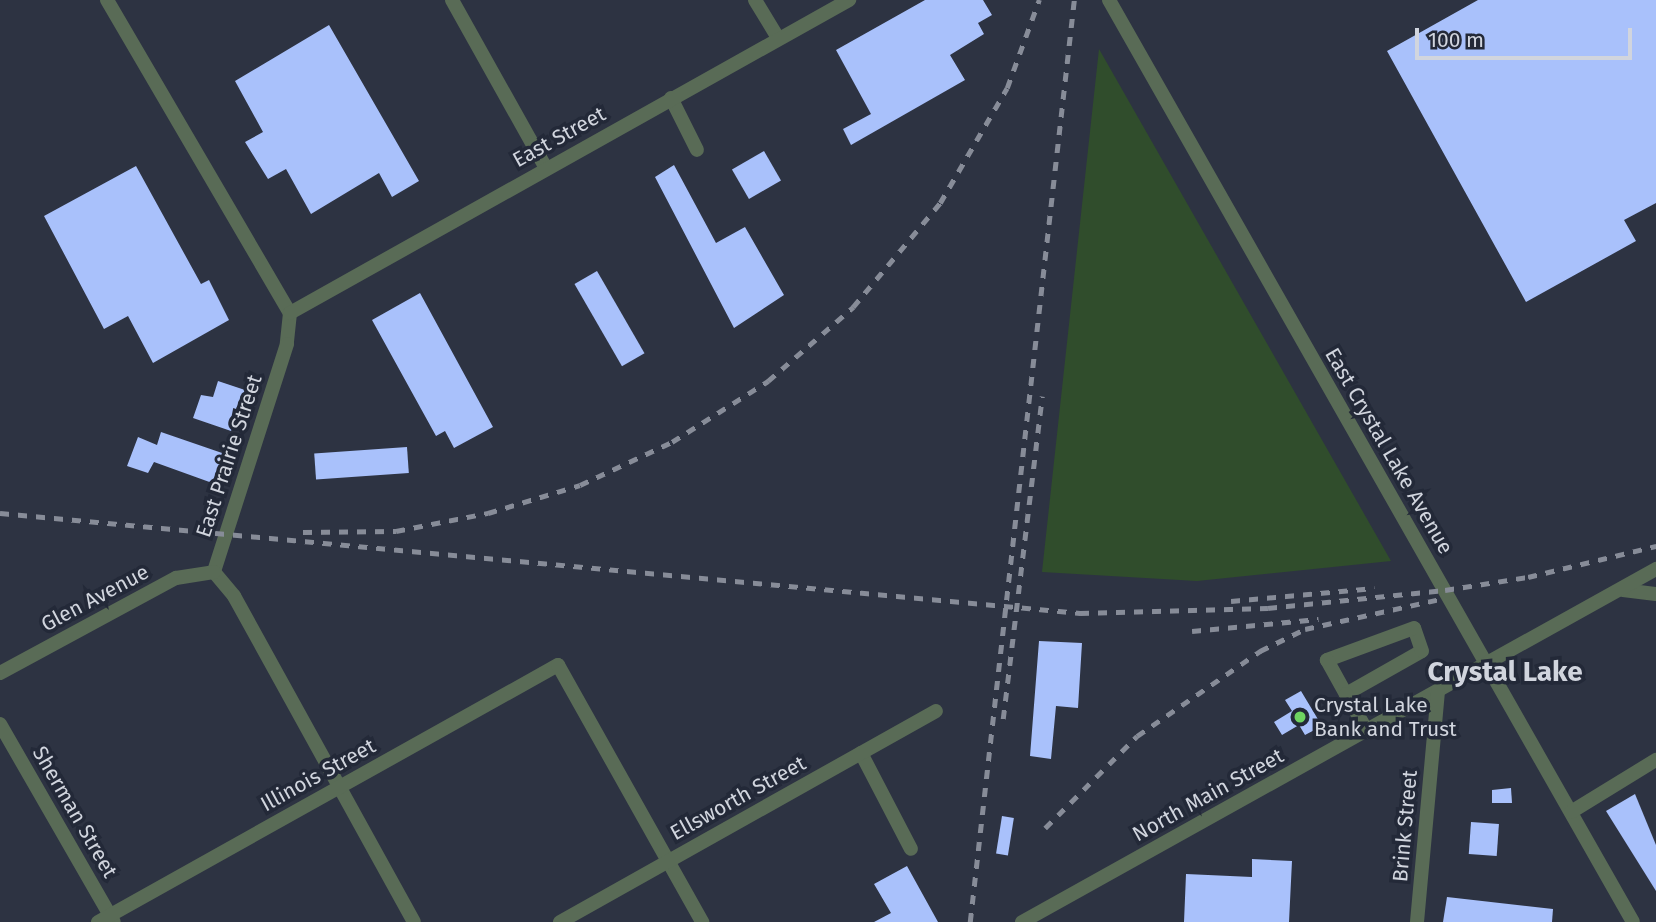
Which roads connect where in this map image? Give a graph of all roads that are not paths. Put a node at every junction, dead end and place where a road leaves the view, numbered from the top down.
1 (107, 0) edge
2 (452, 0) edge
3 (755, 0) edge
4 (849, 0) edge
5 (1109, 0) edge
6 (778, 38) junction
7 (671, 98) junction
8 (697, 150) dead end
9 (546, 168) junction
10 (290, 313) junction
11 (1656, 569) edge
12 (214, 572) junction
13 (1621, 590) junction
14 (1656, 594) edge
15 (1487, 664) junction
16 (0, 673) edge
17 (1438, 691) junction
18 (1346, 694) junction
19 (936, 711) dead end
20 (0, 723) edge
21 (1367, 731) junction
22 (861, 753) junction
23 (1656, 760) edge
24 (339, 788) junction
25 (1570, 812) junction
26 (911, 849) dead end
27 (668, 862) junction
28 (1043, 917) edge
29 (107, 920) edge
30 (414, 922) edge
31 (560, 922) edge
32 (702, 922) edge
33 (1022, 922) edge
34 (1417, 922) edge
35 (1633, 922) edge

1 - 10 street
2 - 9 street
3 - 6 street
4 - 6 street, East Street
5 - 15 street, East Crystal Lake Avenue
6 - 7 street, East Street
7 - 8 street
7 - 9 street, East Street
9 - 10 street, East Street
10 - 12 street, East Prairie Street
11 - 13 street, North Main Street
12 - 16 street, Glen Avenue
12 - 24 street, East Prairie Street
13 - 14 street
13 - 15 street, North Main Street
15 - 17 street, North Main Street
15 - 25 street, East Crystal Lake Avenue
17 - 21 street, North Main Street
17 - 34 street, Brink Street
18 - 18 street
18 - 21 street
19 - 22 street, Ellsworth Street
20 - 29 street, Sherman Street
21 - 28 street, North Main Street
22 - 26 street
22 - 27 street, Ellsworth Street
23 - 25 street
24 - 27 street, Illinois Street
24 - 29 street, Illinois Street
24 - 30 street, East Prairie Street
25 - 35 street, East Crystal Lake Avenue
27 - 31 street, Ellsworth Street
27 - 32 street
28 - 33 street, North Main Street

